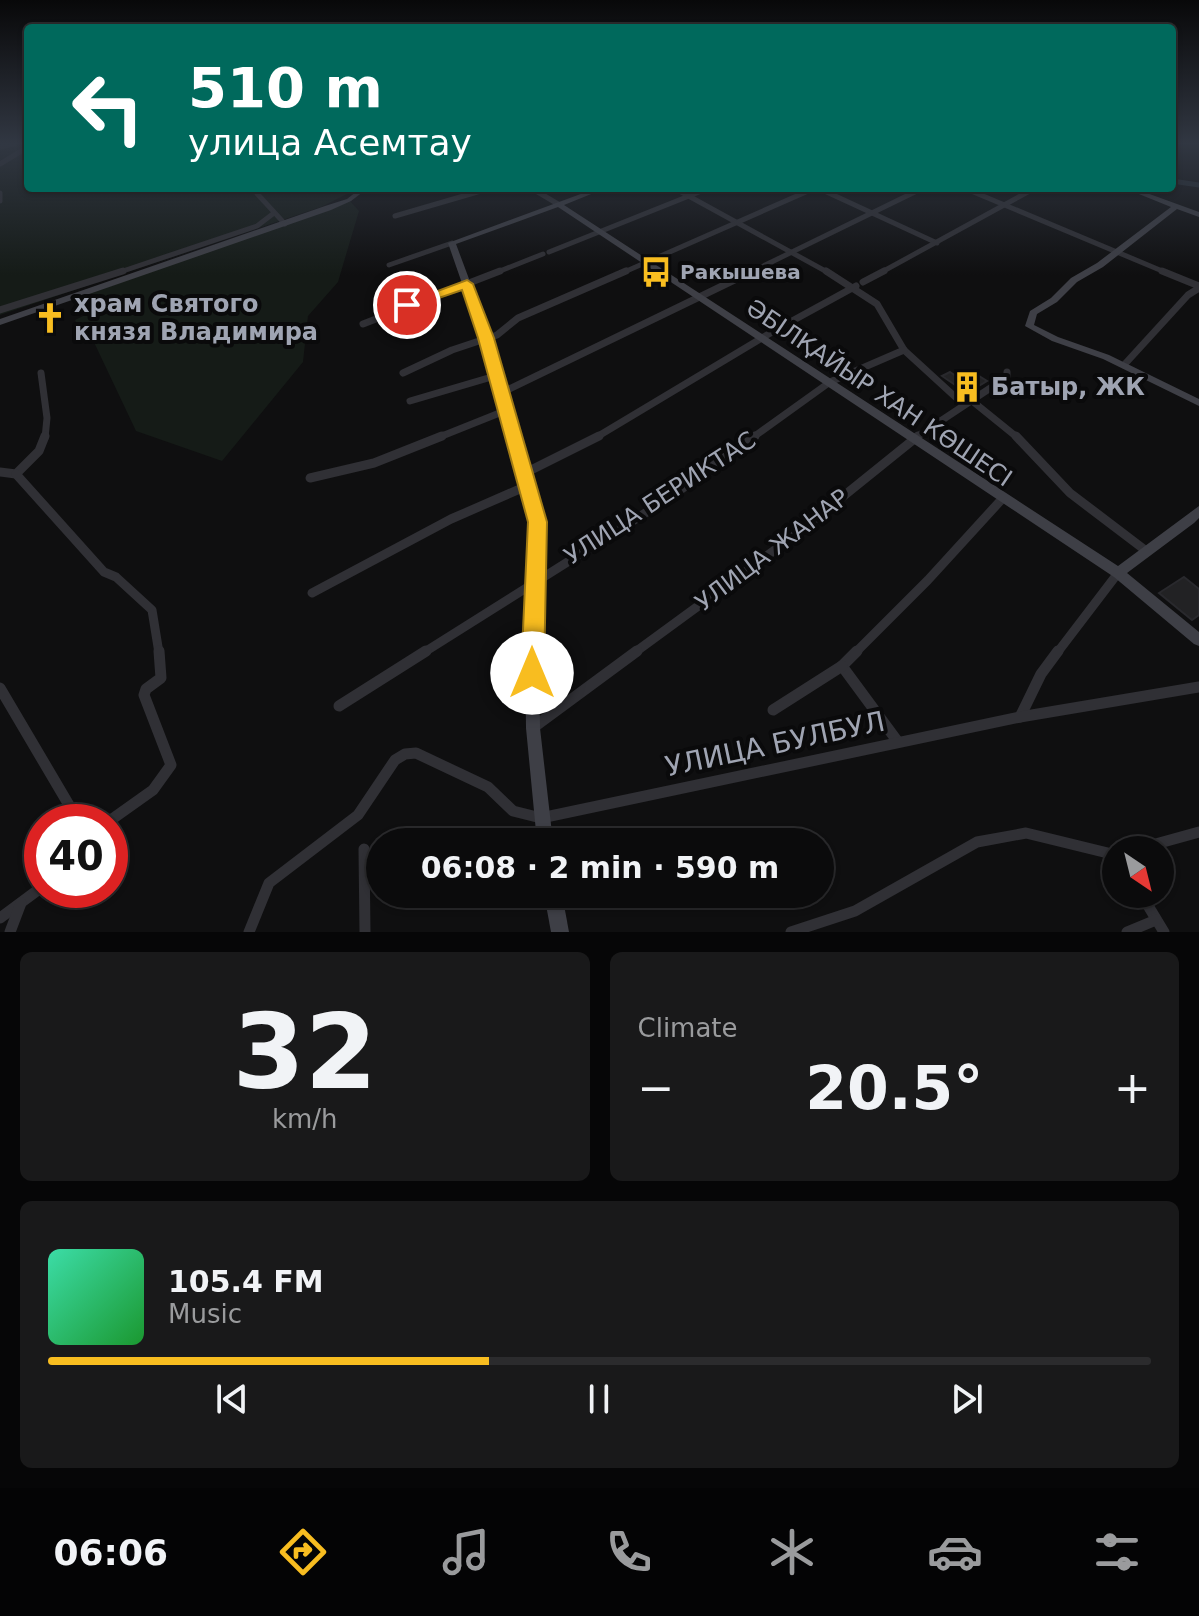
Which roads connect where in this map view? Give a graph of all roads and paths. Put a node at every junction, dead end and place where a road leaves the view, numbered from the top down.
1 (256, 192) edge
2 (360, 192) edge
3 (477, 192) edge
4 (538, 192) edge
5 (592, 192) edge
6 (681, 192) edge
7 (698, 192) edge
8 (807, 192) edge
9 (825, 192) edge
10 (915, 192) edge
11 (974, 192) edge
12 (1028, 192) edge
13 (1137, 192) edge
14 (0, 193) edge
15 (688, 196) junction
16 (0, 201) edge
17 (558, 204) junction
18 (1005, 205) junction
19 (1176, 207) junction
20 (274, 213) junction
21 (870, 213) junction
22 (1199, 215) edge
23 (395, 216) dead end
24 (735, 222) junction
25 (285, 224) junction
26 (599, 232) junction
27 (452, 243) junction
28 (937, 243) junction
29 (789, 251) junction
30 (1119, 252) junction
31 (643, 261) junction
32 (389, 265) dead end
33 (467, 284) junction
34 (856, 285) junction
35 (1199, 287) edge
36 (698, 297) junction
37 (0, 310) edge
38 (0, 322) edge
39 (363, 324) dead end
40 (760, 337) junction
41 (486, 338) junction
42 (904, 350) junction
43 (1124, 365) junction
44 (1007, 372) dead end
45 (41, 373) dead end
46 (403, 373) dead end
47 (495, 376) junction
48 (830, 382) junction
49 (501, 393) junction
50 (410, 401) dead end
51 (967, 402) junction
52 (1199, 403) edge
53 (507, 410) junction
54 (914, 439) junction
55 (0, 472) edge
56 (16, 474) junction
57 (310, 478) dead end
58 (527, 479) junction
59 (1002, 499) junction
60 (1199, 511) edge
61 (1145, 550) junction
62 (1118, 573) junction
63 (536, 579) junction
64 (312, 593) dead end
65 (1199, 640) edge
66 (842, 666) junction
67 (1199, 687) edge
68 (0, 688) edge
69 (339, 706) dead end
70 (773, 710) dead end
71 (1020, 717) junction
72 (533, 728) junction
73 (898, 742) junction
74 (68, 804) edge
75 (128, 807) edge
76 (541, 818) junction
77 (543, 828) edge
78 (1199, 832) edge
79 (1174, 839) edge
80 (364, 849) dead end
81 (1102, 852) edge
82 (22, 902) joint
83 (556, 908) edge
84 (1149, 908) edge
85 (0, 918) edge
86 (1156, 920) junction
87 (10, 932) edge
88 (249, 932) edge
89 (365, 932) edge
90 (560, 932) edge
91 (791, 932) edge
92 (1127, 932) edge
93 (1164, 932) edge

1 - 20 street
2 - 25 street
3 - 23 street
4 - 17 street, ӘБІЛҚАЙЫР ХАН КӨШЕСІ
5 - 17 street
6 - 15 street
7 - 15 street
8 - 24 street
9 - 21 street
10 - 21 street
11 - 18 street
12 - 18 street
13 - 19 street
14 - 16 street
15 - 24 street
15 - 26 street
17 - 26 street, ӘБІЛҚАЙЫР ХАН КӨШЕСІ
17 - 27 street
18 - 28 street
18 - 30 street
19 - 22 street
19 - 30 street
20 - 25 street
20 - 37 street
21 - 28 street
21 - 29 street
24 - 29 street
24 - 31 street
25 - 38 street
26 - 31 street, ӘБІЛҚАЙЫР ХАН КӨШЕСІ
26 - 33 street
27 - 32 street
27 - 33 street
28 - 34 street
29 - 34 street
29 - 36 street
30 - 35 street
30 - 43 street
31 - 36 street, ӘБІЛҚАЙЫР ХАН КӨШЕСІ
31 - 41 street
33 - 39 street
33 - 41 street
34 - 40 street
34 - 42 street
35 - 43 street
36 - 40 street, ӘБІЛҚАЙЫР ХАН КӨШЕСІ
36 - 49 street
40 - 48 street, ӘБІЛҚАЙЫР ХАН КӨШЕСІ
40 - 58 street
41 - 46 street
41 - 47 street
42 - 48 street, УЛИЦА БЕРИКТАС
42 - 51 street
43 - 52 street
44 - 51 street, УЛИЦА ЖАНАР
45 - 56 street
47 - 49 street
47 - 50 street
48 - 54 street, ӘБІЛҚАЙЫР ХАН КӨШЕСІ
48 - 63 street, УЛИЦА БЕРИКТАС
49 - 53 street
51 - 54 street, УЛИЦА ЖАНАР
51 - 61 street
53 - 57 street
53 - 58 street
54 - 59 street, ӘБІЛҚАЙЫР ХАН КӨШЕСІ
54 - 72 street, УЛИЦА ЖАНАР
55 - 56 street
56 - 75 street
58 - 63 street
58 - 64 street
59 - 62 street, ӘБІЛҚАЙЫР ХАН КӨШЕСІ
59 - 66 street
60 - 61 street
61 - 62 street
62 - 65 street, ӘБІЛҚАЙЫР ХАН КӨШЕСІ
62 - 71 street
63 - 69 street, УЛИЦА БЕРИКТАС
63 - 72 street
66 - 70 street
66 - 73 street
67 - 71 street, УЛИЦА БУЛБУЛ
68 - 74 street
71 - 73 street, УЛИЦА БУЛБУЛ
72 - 76 street
73 - 76 street, УЛИЦА БУЛБУЛ
76 - 77 street
76 - 88 street
78 - 79 street
80 - 89 street
81 - 91 street
82 - 85 street
82 - 87 street
83 - 90 street
84 - 86 street
86 - 92 street
86 - 93 street

